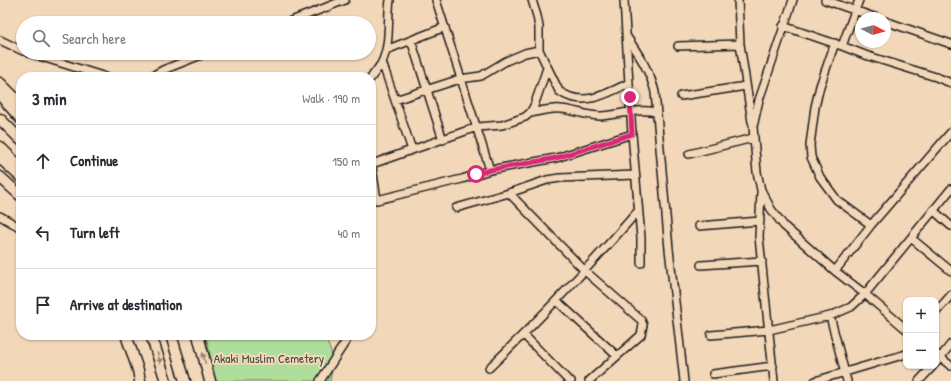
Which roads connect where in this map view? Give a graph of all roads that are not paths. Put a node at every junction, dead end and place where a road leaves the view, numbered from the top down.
1 (345, 0) edge
2 (390, 0) edge
3 (436, 0) edge
4 (532, 0) edge
5 (624, 0) edge
6 (738, 0) edge
7 (793, 0) edge
8 (826, 0) edge
9 (860, 0) edge
10 (856, 10) junction
11 (861, 12) edge
12 (307, 16) edge
13 (891, 23) edge
14 (445, 26) junction
15 (783, 26) junction
16 (627, 37) junction
17 (0, 40) edge
18 (411, 40) junction
19 (740, 44) junction
20 (951, 44) edge
21 (838, 45) junction
22 (678, 46) dead end
23 (16, 48) edge
24 (386, 50) junction
25 (539, 50) junction
26 (51, 60) edge
27 (188, 60) edge
28 (382, 62) junction
29 (547, 68) junction
30 (90, 72) edge
31 (159, 72) edge
32 (375, 72) edge
33 (460, 79) junction
34 (0, 83) edge
35 (629, 83) junction
36 (951, 83) edge
37 (746, 86) junction
38 (427, 90) junction
39 (0, 95) edge
40 (681, 96) dead end
41 (16, 97) edge
42 (395, 100) junction
43 (631, 111) junction
44 (656, 112) junction
45 (16, 113) edge
46 (530, 113) junction
47 (0, 119) edge
48 (753, 126) junction
49 (477, 127) junction
50 (951, 132) edge
51 (632, 134) junction
52 (16, 135) edge
53 (753, 138) junction
54 (443, 140) junction
55 (0, 147) edge
56 (412, 150) junction
57 (689, 154) dead end
58 (0, 158) edge
59 (376, 161) edge
60 (16, 163) edge
61 (490, 170) junction
62 (16, 172) edge
63 (635, 175) junction
64 (0, 177) edge
65 (951, 189) edge
66 (761, 190) junction
67 (16, 191) edge
68 (509, 193) junction
69 (376, 200) edge
70 (456, 208) dead end
71 (933, 210) junction
72 (638, 211) junction
73 (0, 216) edge
74 (760, 221) junction
75 (16, 225) edge
76 (871, 225) junction
77 (698, 226) dead end
78 (951, 226) edge
79 (911, 238) junction
80 (762, 261) junction
81 (641, 263) dead end
82 (701, 266) dead end
83 (951, 270) edge
84 (585, 271) junction
85 (835, 271) junction
86 (865, 294) junction
87 (951, 295) edge
88 (557, 301) junction
89 (939, 309) edge
90 (830, 316) junction
91 (903, 326) edge
92 (769, 330) junction
93 (524, 335) junction
94 (711, 335) dead end
95 (128, 340) edge
96 (153, 340) edge
97 (173, 340) edge
98 (199, 340) edge
99 (346, 340) edge
100 (951, 344) edge
101 (903, 355) edge
102 (617, 356) junction
103 (939, 357) edge
104 (939, 359) edge
105 (773, 366) junction
106 (951, 366) edge
107 (489, 368) dead end
108 (930, 369) edge
109 (844, 372) junction
110 (713, 374) dead end
111 (140, 381) edge
112 (166, 381) edge
113 (185, 381) edge
114 (210, 381) edge
115 (320, 381) edge
116 (571, 381) edge
117 (589, 381) edge
118 (684, 381) edge
119 (774, 381) edge
120 (815, 381) edge
121 (847, 381) edge
122 (919, 381) edge

1 - 12 street
2 - 24 street
3 - 14 street
4 - 25 street
5 - 16 street
6 - 19 street
7 - 15 street
8 - 10 street
9 - 10 street
10 - 11 street
10 - 21 street
13 - 20 street
14 - 18 street
14 - 33 street
15 - 21 street
15 - 48 street
16 - 35 street
16 - 44 street
17 - 23 street
18 - 24 street
18 - 38 street
19 - 22 street
19 - 37 street
21 - 36 street
21 - 76 street
24 - 28 street
25 - 29 street
25 - 33 street
26 - 30 street
27 - 31 street
28 - 32 street
28 - 42 street
29 - 35 street
29 - 46 street
33 - 38 street
33 - 49 street
34 - 41 highway
35 - 43 street
37 - 40 street
37 - 48 street
38 - 42 street
38 - 54 street
39 - 45 highway
42 - 56 street
43 - 44 street
43 - 46 street
43 - 51 street
44 - 118 street
46 - 49 street
47 - 52 highway
48 - 53 street
49 - 54 street
49 - 61 street
50 - 76 street
51 - 61 street
51 - 63 street
53 - 57 street
53 - 66 street
54 - 56 street
55 - 60 highway
56 - 59 street
58 - 62 highway
61 - 69 street
63 - 68 street
63 - 72 street
64 - 67 highway
65 - 71 street
66 - 74 street
66 - 85 street
68 - 70 street
68 - 84 street
71 - 78 street
71 - 79 street
72 - 81 street
72 - 84 street
73 - 75 street
74 - 77 street
74 - 80 street
76 - 85 street
79 - 83 street
79 - 86 street
80 - 82 street
80 - 92 street
84 - 88 street
84 - 102 street
85 - 86 street
86 - 90 street
86 - 91 street
87 - 89 street
88 - 93 street
88 - 102 street
90 - 92 street
90 - 109 street
92 - 94 street
92 - 105 street
93 - 107 street
93 - 116 street
95 - 111 highway
96 -> 112 highway
97 - 113 highway
114 -> 98 highway
99 - 115 street
100 - 103 street
101 - 109 street
102 - 117 street
104 - 106 street
105 - 110 street
105 - 119 street
108 - 122 street
109 - 120 street
109 - 121 street

